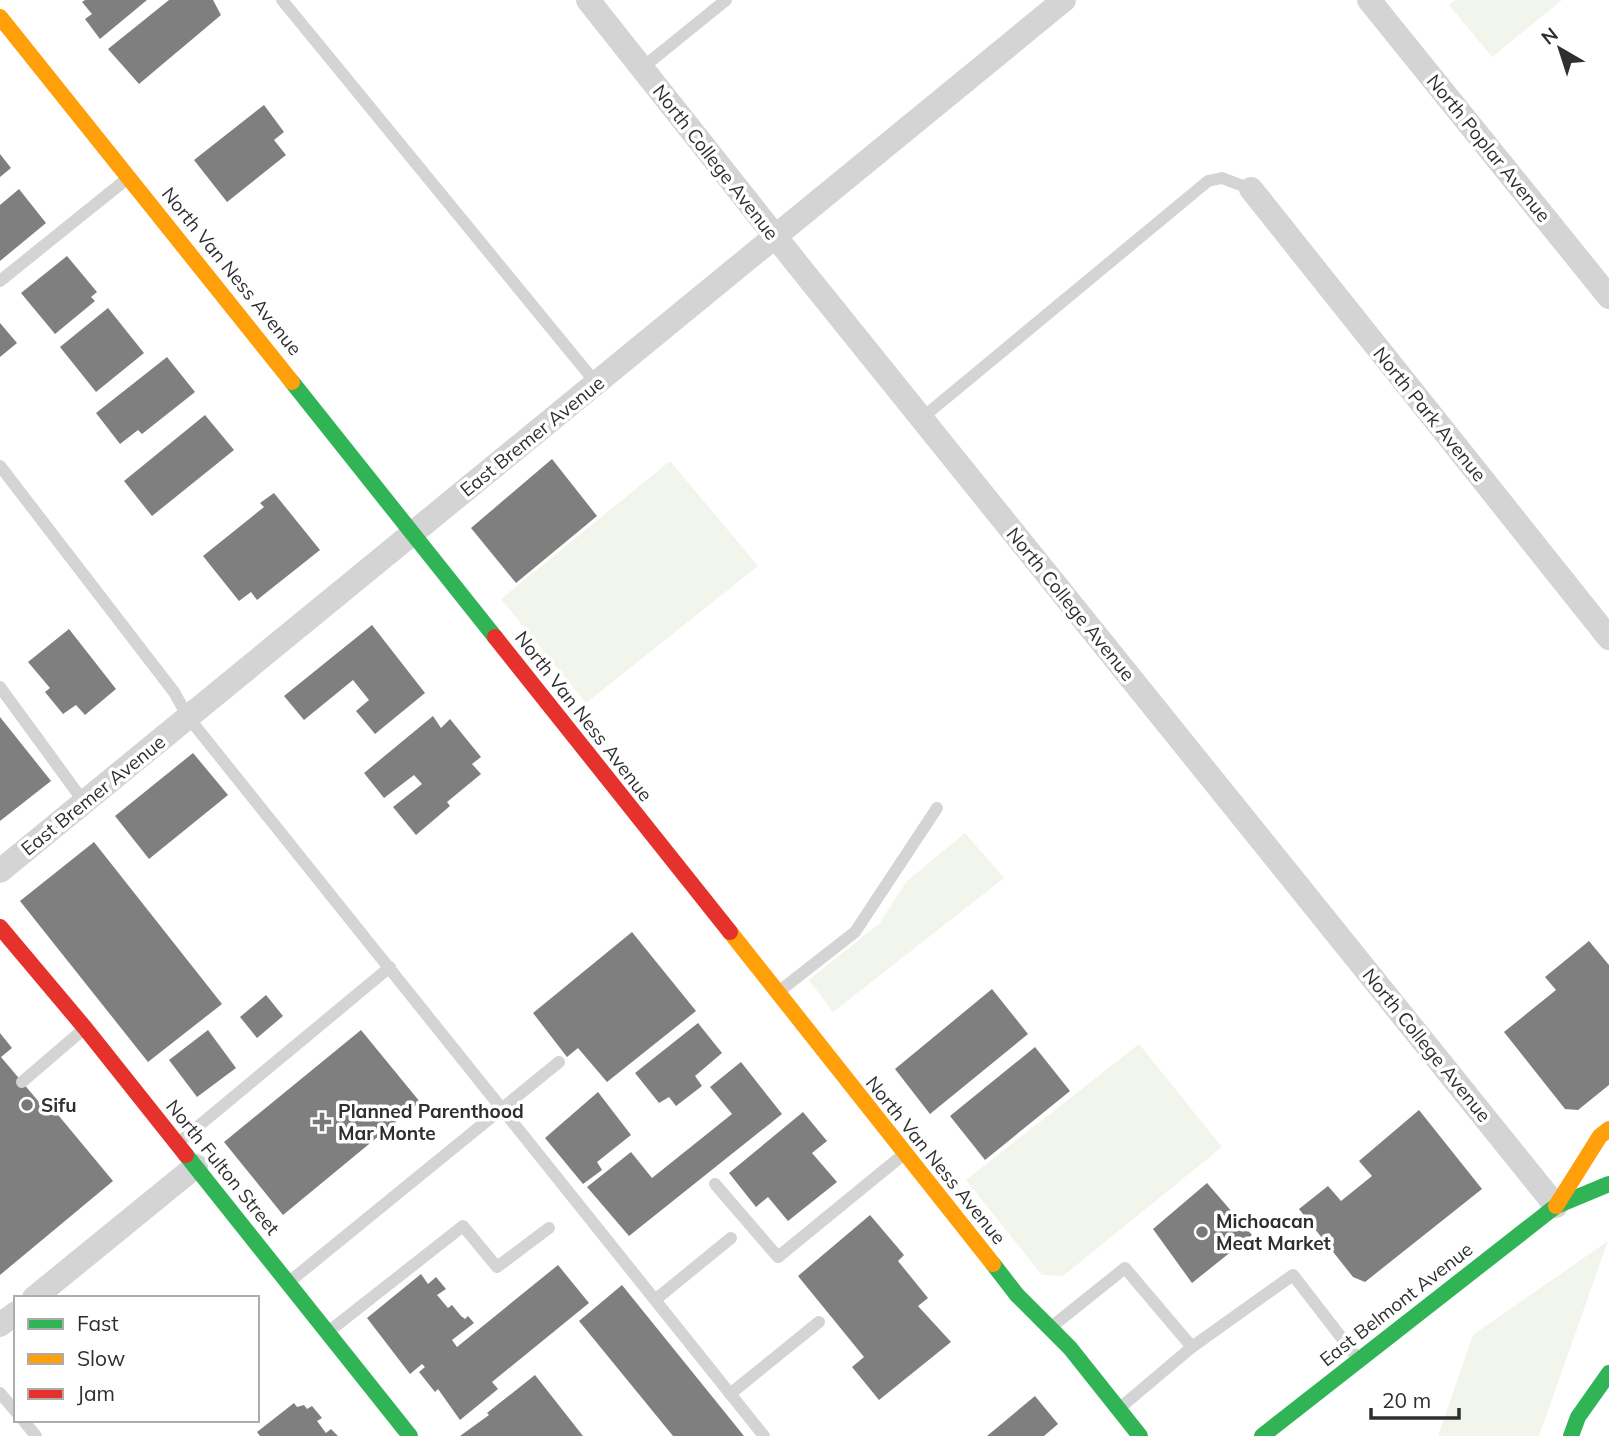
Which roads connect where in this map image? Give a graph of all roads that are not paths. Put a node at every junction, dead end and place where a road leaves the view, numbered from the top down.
1 (282, 0) edge
2 (588, 0) edge
3 (726, 0) edge
4 (1063, 0) edge
5 (1369, 0) edge
6 (0, 17) edge
7 (642, 68) junction
8 (130, 177) junction
9 (1251, 189) joint
10 (775, 236) junction
11 (0, 281) edge
12 (1609, 297) edge
13 (596, 383) junction
14 (922, 418) junction
15 (0, 466) edge
16 (413, 533) junction
17 (1609, 638) edge
18 (0, 687) edge
19 (188, 717) junction
20 (84, 802) junction
21 (937, 808) dead end
22 (0, 871) edge
23 (0, 927) edge
24 (390, 967) junction
25 (777, 993) junction
26 (85, 1028) junction
27 (558, 1062) dead end
28 (22, 1082) dead end
29 (502, 1108) junction
30 (1609, 1129) edge
31 (178, 1143) junction
32 (904, 1154) junction
33 (196, 1166) junction
34 (715, 1184) dead end
35 (1609, 1184) edge
36 (1556, 1206) junction
37 (549, 1228) dead end
38 (731, 1238) dead end
39 (288, 1282) junction
40 (36, 1296) edge
41 (655, 1300) junction
42 (819, 1322) dead end
43 (1049, 1328) junction
44 (328, 1332) junction
45 (1192, 1347) junction
46 (1358, 1359) junction
47 (1609, 1373) edge
48 (0, 1393) edge
49 (730, 1394) junction
50 (1118, 1409) junction
51 (14, 1410) edge
52 (25, 1422) edge
53 (1130, 1433) edge
54 (36, 1436) edge
55 (410, 1436) edge
56 (764, 1436) edge
57 (1262, 1436) edge
58 (1571, 1436) edge

1 - 13 lane
2 - 7 street, North College Avenue
3 - 7 lane
4 - 10 street, East Bremer Avenue
5 - 12 street, North Poplar Avenue
6 - 8 main road, North Van Ness Avenue
7 - 10 street, North College Avenue
8 - 11 lane
8 - 16 main road, North Van Ness Avenue
9 - 14 lane
9 - 17 street, North Park Avenue
10 - 13 street, East Bremer Avenue
10 - 14 street, North College Avenue
13 - 16 street, East Bremer Avenue
14 - 36 street, North College Avenue
15 - 19 lane
16 - 19 street, East Bremer Avenue
16 - 25 main road, North Van Ness Avenue
18 - 20 lane
19 - 20 street, East Bremer Avenue
19 - 24 lane
20 - 22 street, East Bremer Avenue
21 - 25 lane
23 - 26 main road, North Fulton Street
24 - 29 lane
24 - 31 lane
25 - 32 main road, North Van Ness Avenue
26 - 28 lane
26 - 31 main road, North Fulton Street
27 - 29 lane
29 - 39 lane
29 - 41 lane
30 - 36 main road, East Belmont Avenue
31 - 33 main road, North Fulton Street
32 - 34 lane
32 - 43 main road, North Van Ness Avenue
33 - 39 main road, North Fulton Street
33 - 40 street
35 - 36 main road, East Belmont Avenue
36 - 46 main road, East Belmont Avenue
37 - 44 lane
38 - 41 lane
39 - 44 main road, North Fulton Street
41 - 49 lane
42 - 49 lane
43 - 45 lane
43 - 50 main road, North Van Ness Avenue
44 - 55 main road, North Fulton Street
45 - 46 lane
45 - 50 lane
46 - 57 main road, East Belmont Avenue
47 - 58 main road
48 - 51 lane
49 - 56 lane
50 - 53 main road, North Van Ness Avenue
52 - 54 lane

